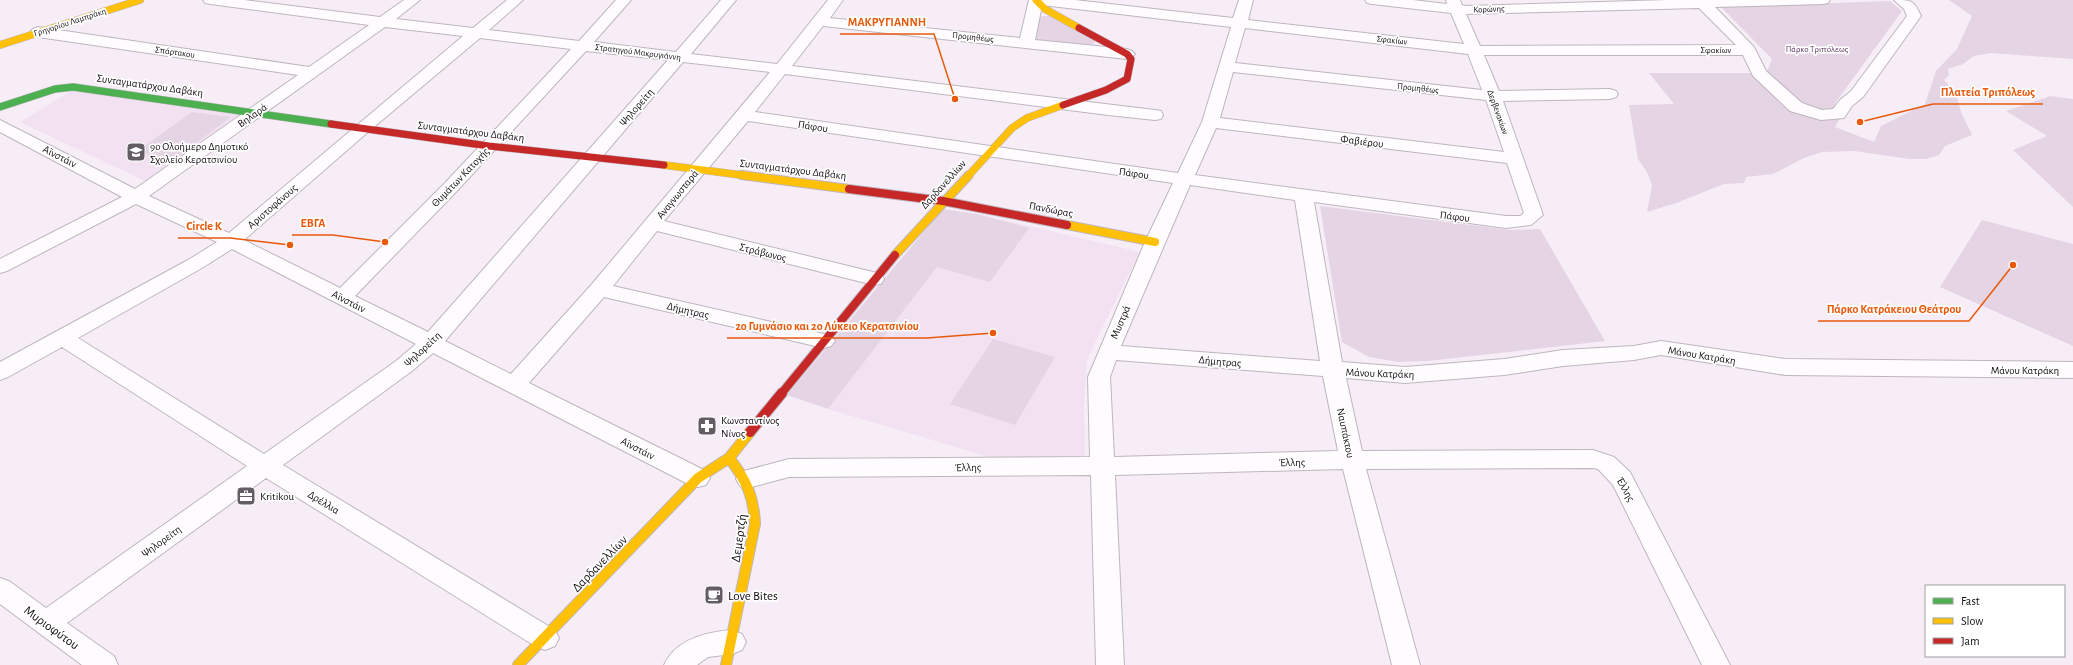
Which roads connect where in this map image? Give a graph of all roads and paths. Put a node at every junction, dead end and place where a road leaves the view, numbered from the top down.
1 (114, 0) edge
2 (140, 0) edge
3 (210, 0) edge
4 (311, 0) edge
5 (413, 0) edge
6 (516, 0) edge
7 (624, 0) edge
8 (729, 0) edge
9 (836, 0) edge
10 (1036, 0) edge
11 (1246, 0) edge
12 (1372, 0) edge
13 (1823, 0) edge
14 (1901, 0) edge
15 (1701, 2) edge
16 (1455, 5) edge
17 (294, 11) junction
18 (819, 21) junction
19 (382, 22) junction
20 (1238, 23) junction
21 (38, 32) junction
22 (477, 33) junction
23 (0, 36) edge
24 (1027, 43) junction
25 (0, 45) edge
26 (583, 45) junction
27 (1474, 50) junction
28 (1749, 50) junction
29 (1127, 54) junction
30 (679, 57) junction
31 (1227, 68) junction
32 (781, 69) junction
33 (312, 72) junction
34 (1610, 94) dead end
35 (1494, 96) junction
36 (1065, 105) junction
37 (0, 107) edge
38 (257, 112) junction
39 (744, 115) junction
40 (1155, 115) dead end
41 (1210, 122) junction
42 (0, 125) edge
43 (362, 128) junction
44 (489, 146) junction
45 (988, 153) junction
46 (592, 158) junction
47 (1515, 160) junction
48 (697, 169) junction
49 (1184, 180) junction
50 (1304, 196) junction
51 (136, 197) junction
52 (943, 201) junction
53 (1524, 221) joint
54 (652, 224) junction
55 (231, 241) junction
56 (1155, 242) junction
57 (0, 267) edge
58 (874, 279) junction
59 (599, 289) junction
60 (341, 298) junction
61 (63, 338) junction
62 (824, 341) junction
63 (431, 342) junction
64 (1108, 352) junction
65 (1332, 370) junction
66 (2073, 370) edge
67 (0, 372) edge
68 (514, 385) junction
69 (729, 458) junction
70 (1352, 460) junction
71 (265, 466) junction
72 (1103, 466) junction
73 (698, 478) junction
74 (748, 479) junction
75 (0, 590) edge
76 (46, 623) junction
77 (546, 638) junction
78 (729, 653) edge
79 (104, 665) edge
80 (518, 665) edge
81 (678, 665) edge
82 (1110, 665) edge
83 (1406, 665) edge
84 (1716, 665) edge

1 - 23 street, Γρηγορίου Λαμπράκη
2 - 21 street, Γρηγορίου Λαμπράκη
3 - 17 street, Στρατηγού Μακρυγιάννη
4 - 17 street
5 - 19 street, Βηλαρά
6 - 22 street, Αριστοφάνους
7 - 26 street, Θυμάτων Κατοχής
8 - 30 street, Ψηλορείτη
9 - 18 street, Αναγνωσταρά
10 - 20 street, Σφακίων
10 - 24 street
10 - 29 street
11 - 20 street, Μυστρά
12 - 16 street, Κορώνης
13 - 15 street, Κορώνης
14 - 28 street
15 - 16 street, Κορώνης
15 - 28 street
16 - 27 street, Δερβενακίων
17 - 19 street, Στρατηγού Μακρυγιάννη
18 - 24 street, Προμηθέως
18 - 32 street, Αναγνωσταρά
19 - 22 street, Στρατηγού Μακρυγιάννη
19 - 33 street, Βηλαρά
20 - 27 street, Σφακίων
20 - 31 street, Μυστρά
21 - 25 street, Γρηγορίου Λαμπράκη
21 - 33 street, Σπάρτακου
22 - 26 street, Στρατηγού Μακρυγιάννη
22 - 43 street, Αριστοφάνους
24 - 29 street, Προμηθέως
26 - 30 street, Στρατηγού Μακρυγιάννη
26 - 44 street, Θυμάτων Κατοχής
27 - 28 street, Σφακίων
27 - 35 street, Δερβενακίων
29 - 36 street, Δαρδανελλίων
30 - 32 street, Στρατηγού Μακρυγιάννη
30 - 46 street, Ψηλορείτη
31 - 35 street, Προμηθέως
31 - 41 street, Μυστρά
32 - 36 street, Στρατηγού Μακρυγιάννη
32 - 39 street, Αναγνωσταρά
33 - 38 street, Βηλαρά
34 - 35 street, Προμηθέως
35 - 47 street, Δερβενακίων
36 - 40 street
36 - 45 street, Δαρδανελλίων
37 - 38 street, Συνταγματάρχου Δαβάκη
38 - 43 street, Συνταγματάρχου Δαβάκη
38 - 51 street, Βηλαρά
39 - 45 street, Πάφου
39 - 48 street, Αναγνωσταρά
41 - 47 street, Φαβιέρου
41 - 49 street, Μυστρά
42 - 51 street, Αϊνστάιν
43 - 44 street, Συνταγματάρχου Δαβάκη
43 - 55 street, Αριστοφάνους
44 - 46 street, Συνταγματάρχου Δαβάκη
44 - 60 street, Θυμάτων Κατοχής
45 - 49 street, Πάφου
45 - 52 street, Δαρδανελλίων
46 - 48 street, Συνταγματάρχου Δαβάκη
46 - 63 street, Ψηλορείτη
47 - 53 street, Δερβενακίων
48 - 52 street, Συνταγματάρχου Δαβάκη
48 - 54 street, Αναγνωσταρά
49 - 50 street, Πάφου
49 - 56 street, Μυστρά
50 - 53 street, Πάφου
50 - 65 street, Ναυπάκτου
51 - 55 street, Αϊνστάιν
51 - 57 street, Βηλαρά
52 - 56 street, Πανδώρας
52 - 58 street, Δαρδανελλίων
54 - 58 street, Στράβωνος
54 - 59 street, Αναγνωσταρά
55 - 60 street, Αϊνστάιν
55 - 61 street, Αριστοφάνους
56 - 64 street, Μυστρά
58 - 62 street, Δαρδανελλίων
59 - 62 street, Δήμητρας
59 - 68 street, Αναγνωσταρά
60 - 63 street, Αϊνστάιν
61 - 67 street, Αριστοφάνους
61 - 71 street, Δρέλλια
62 - 69 street, Δαρδανελλίων
63 - 68 street, Αϊνστάιν
63 - 71 street, Ψηλορείτη
64 - 65 street, Δήμητρας
64 - 72 street, Μυστρά
65 - 66 street, Μάνου Κατράκη
65 - 70 street, Ναυπάκτου
68 - 73 street, Αϊνστάιν
69 - 73 street
69 - 74 street, Δεμερτζή
70 - 72 street, Έλλης
70 - 83 street, Ναυπάκτου
70 - 84 street, Έλλης
71 - 76 street, Ψηλορείτη
71 - 77 street, Δρέλλια
72 - 74 street, Έλλης
72 - 82 street, Μυστρά
73 - 77 street, Δαρδανελλίων
74 - 78 street, Δεμερτζή
75 - 76 street, Μυριοφύτου
76 - 79 street, Μυριοφύτου
77 - 80 street, Δαρδανελλίων
78 - 81 street

